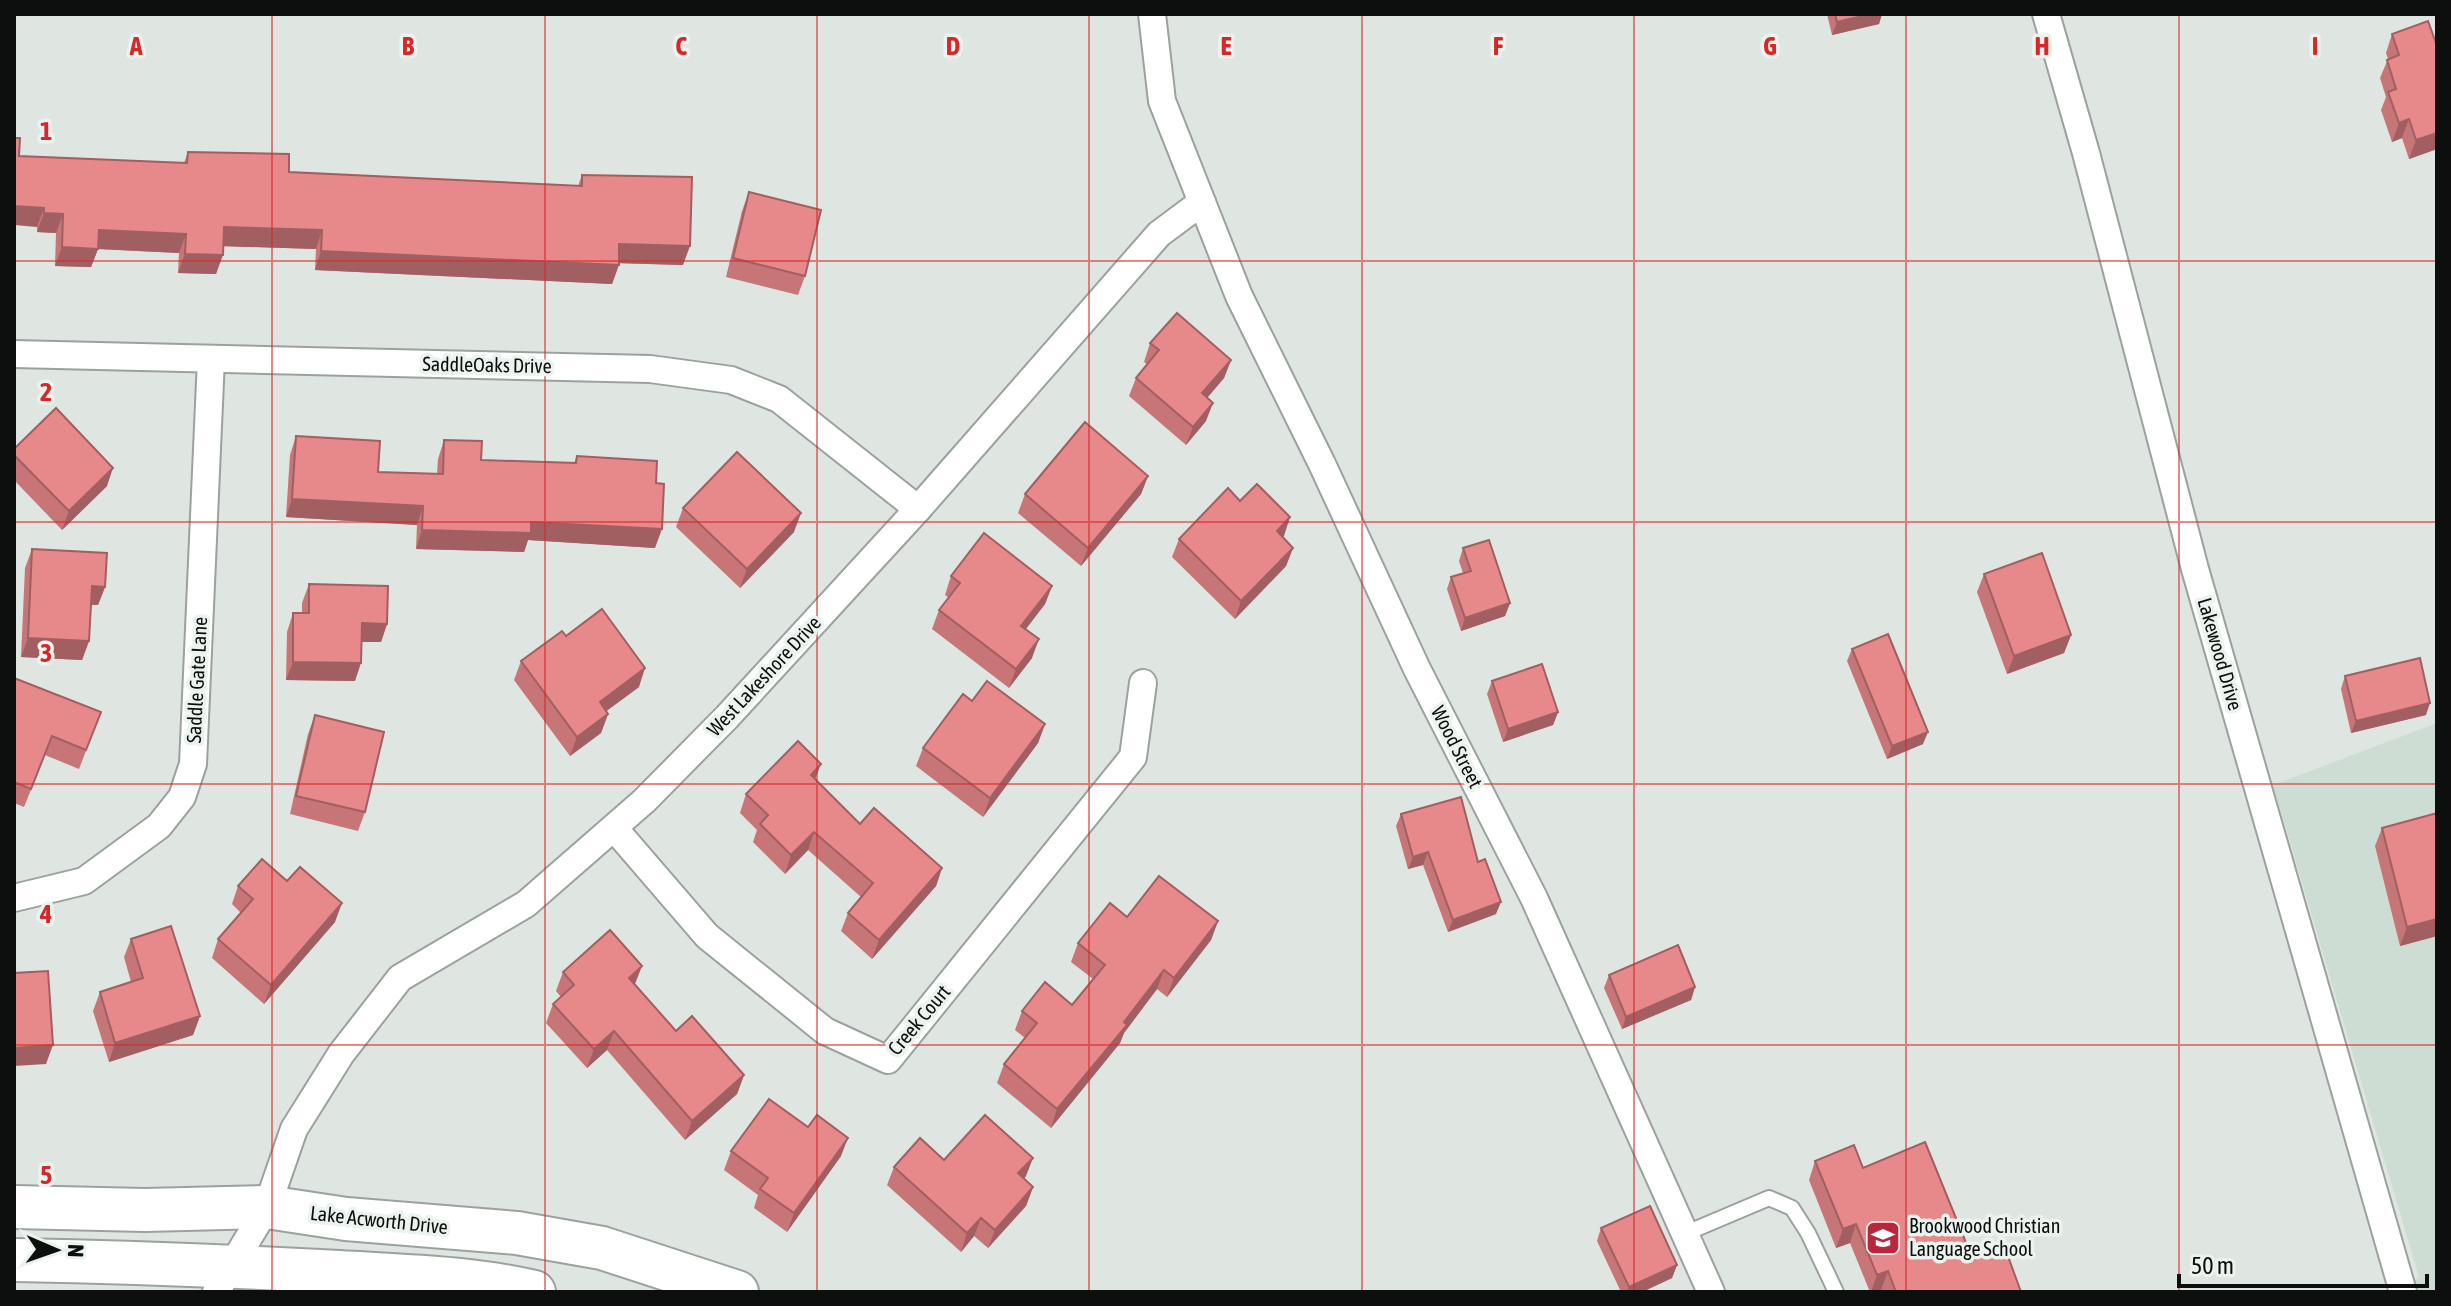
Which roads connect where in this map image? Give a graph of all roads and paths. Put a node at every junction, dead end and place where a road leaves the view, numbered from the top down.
1 (1152, 14) edge
2 (2046, 14) edge
3 (1202, 202) junction
4 (14, 354) edge
5 (211, 359) junction
6 (918, 509) junction
7 (1143, 683) dead end
8 (614, 828) junction
9 (14, 898) edge
10 (14, 1207) edge
11 (267, 1207) junction
12 (1684, 1234) junction
13 (14, 1260) edge
14 (224, 1279) edge
15 (534, 1292) edge
16 (737, 1292) edge
17 (1711, 1292) edge
18 (1836, 1292) edge
19 (2403, 1292) edge

1 - 3 street
2 - 19 street, Lakewood Drive
3 - 6 street, West Lakeshore Drive
3 - 12 street, Wood Street
4 - 5 street, SaddleOaks Drive
5 - 6 street, SaddleOaks Drive
5 - 9 street, Saddle Gate Lane
6 - 8 street, West Lakeshore Drive
7 - 8 street, Creek Court
8 - 11 street, West Lakeshore Drive
10 - 11 main road, Lake Acworth Drive
11 - 14 street, West Lakeshore Drive
11 - 16 main road, Lake Acworth Drive
12 - 17 street, Wood Street
12 - 18 lane
13 - 14 main road
14 - 15 main road

